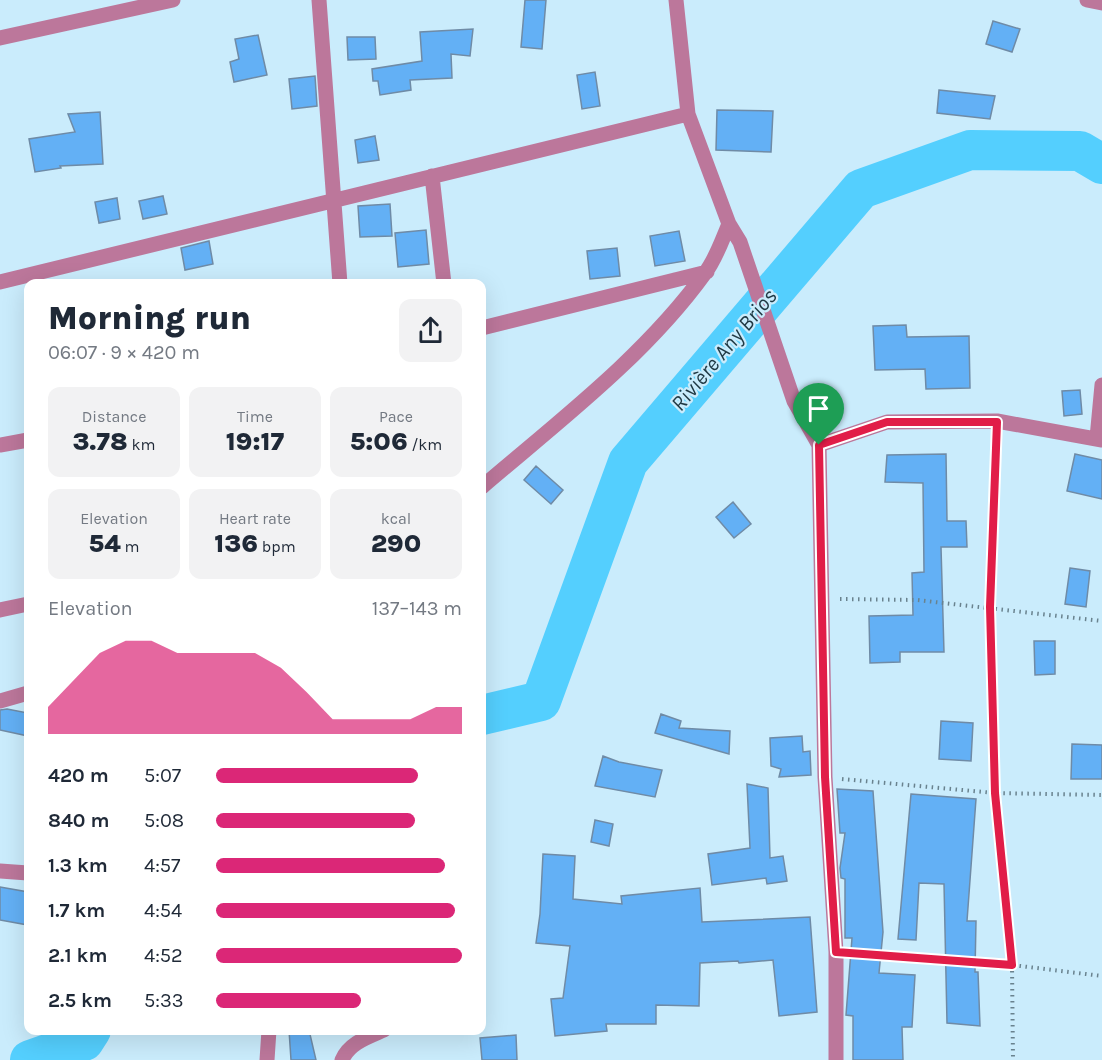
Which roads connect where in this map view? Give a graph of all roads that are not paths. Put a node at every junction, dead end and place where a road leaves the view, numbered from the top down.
1 (173, 0) edge
2 (319, 0) edge
3 (676, 0) edge
4 (1087, 0) edge
5 (1102, 3) edge
6 (0, 38) edge
7 (688, 114) junction
8 (432, 176) junction
9 (332, 200) junction
10 (729, 224) junction
11 (707, 272) junction
12 (340, 279) edge
13 (443, 279) edge
14 (0, 282) edge
15 (486, 327) edge
16 (1102, 385) edge
17 (1099, 439) edge
18 (24, 441) edge
19 (0, 445) edge
20 (819, 445) junction
21 (486, 484) edge
22 (24, 605) edge
23 (0, 610) edge
24 (24, 694) edge
25 (0, 701) edge
26 (0, 871) edge
27 (24, 873) edge
28 (269, 1035) edge
29 (374, 1035) edge
30 (267, 1060) edge
31 (342, 1060) edge
32 (836, 1060) edge

1 - 6 street
2 - 9 street
3 - 7 street
4 - 5 street
7 - 8 street
7 - 10 street
8 - 9 street
8 - 13 street
9 - 12 street
9 - 14 street
10 - 11 street
10 - 20 street
11 - 15 street
11 - 21 street
16 - 17 street
17 - 20 street
18 - 19 street
20 - 32 street
22 - 23 street
24 - 25 street
26 - 27 street
28 - 30 street
29 - 31 street

